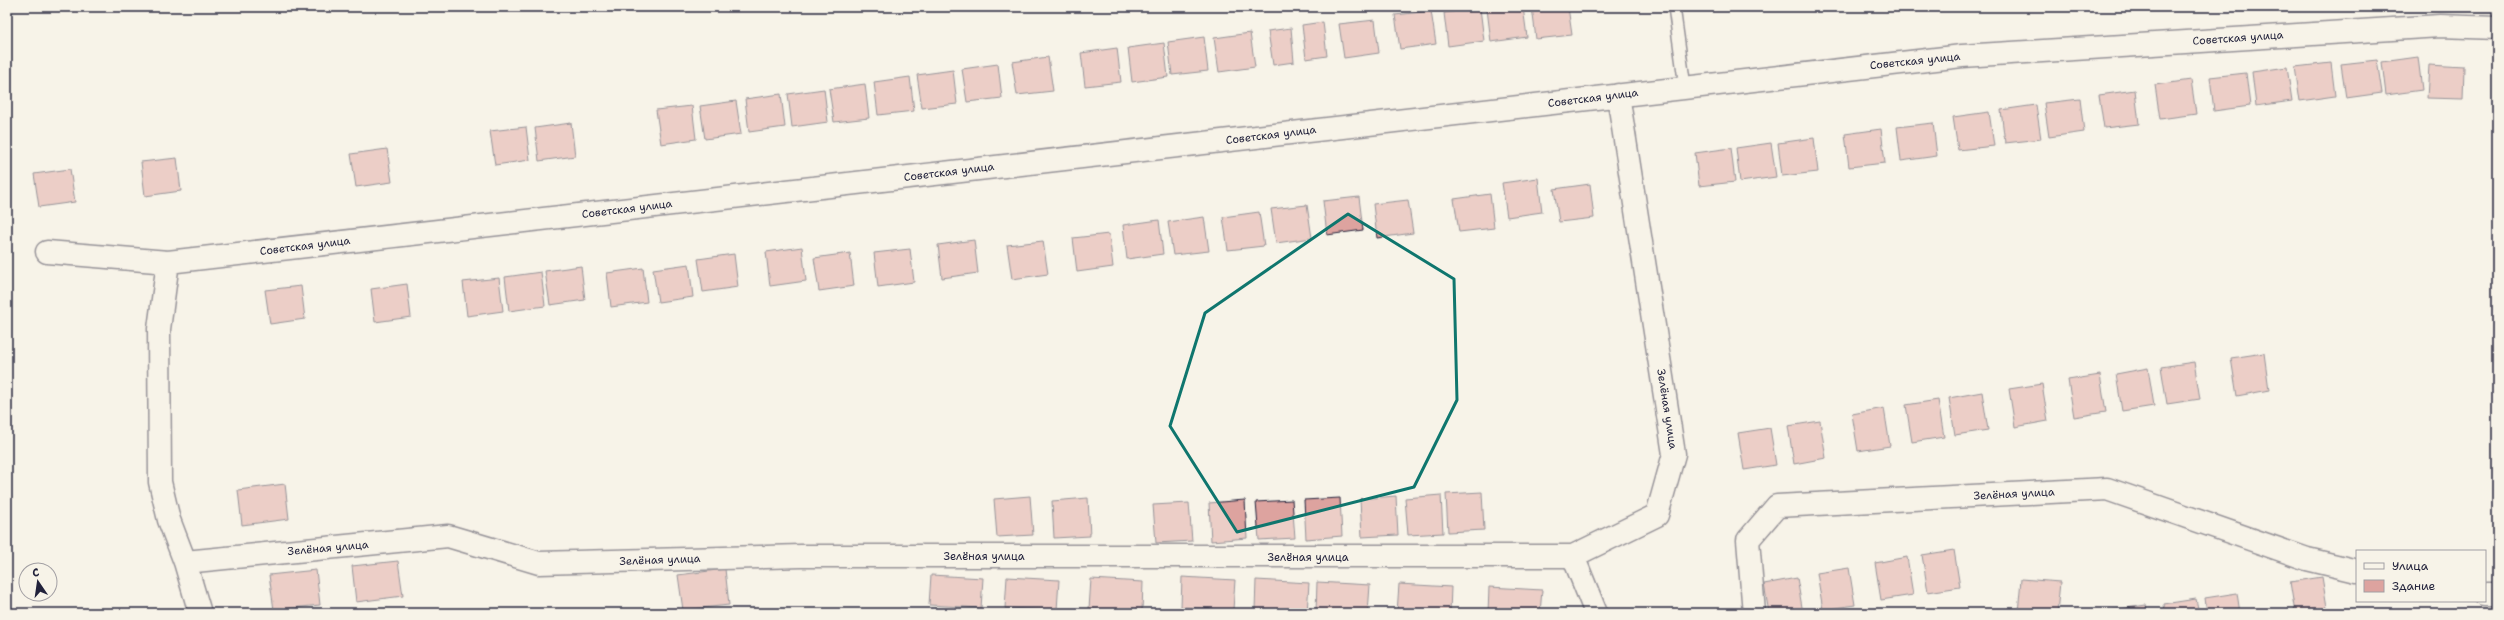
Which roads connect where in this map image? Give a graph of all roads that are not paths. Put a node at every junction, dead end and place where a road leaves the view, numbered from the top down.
1 (1674, 7) edge
2 (2497, 28) edge
3 (1685, 87) junction
4 (1618, 95) junction
5 (47, 252) dead end
6 (168, 262) junction
7 (1573, 556) junction
8 (185, 562) junction
9 (2356, 571) edge
10 (2486, 594) edge
11 (2497, 594) edge
12 (200, 613) edge
13 (1596, 613) edge
14 (1754, 613) edge

1 - 3 lane
2 - 3 street, Советская улица
3 - 4 street, Советская улица
4 - 6 street, Советская улица
4 - 7 street, Зелёная улица
5 - 6 street, Советская улица
6 - 8 street
7 - 8 street, Зелёная улица
7 - 13 street
8 - 12 street
9 - 14 street, Зелёная улица
10 - 11 street

